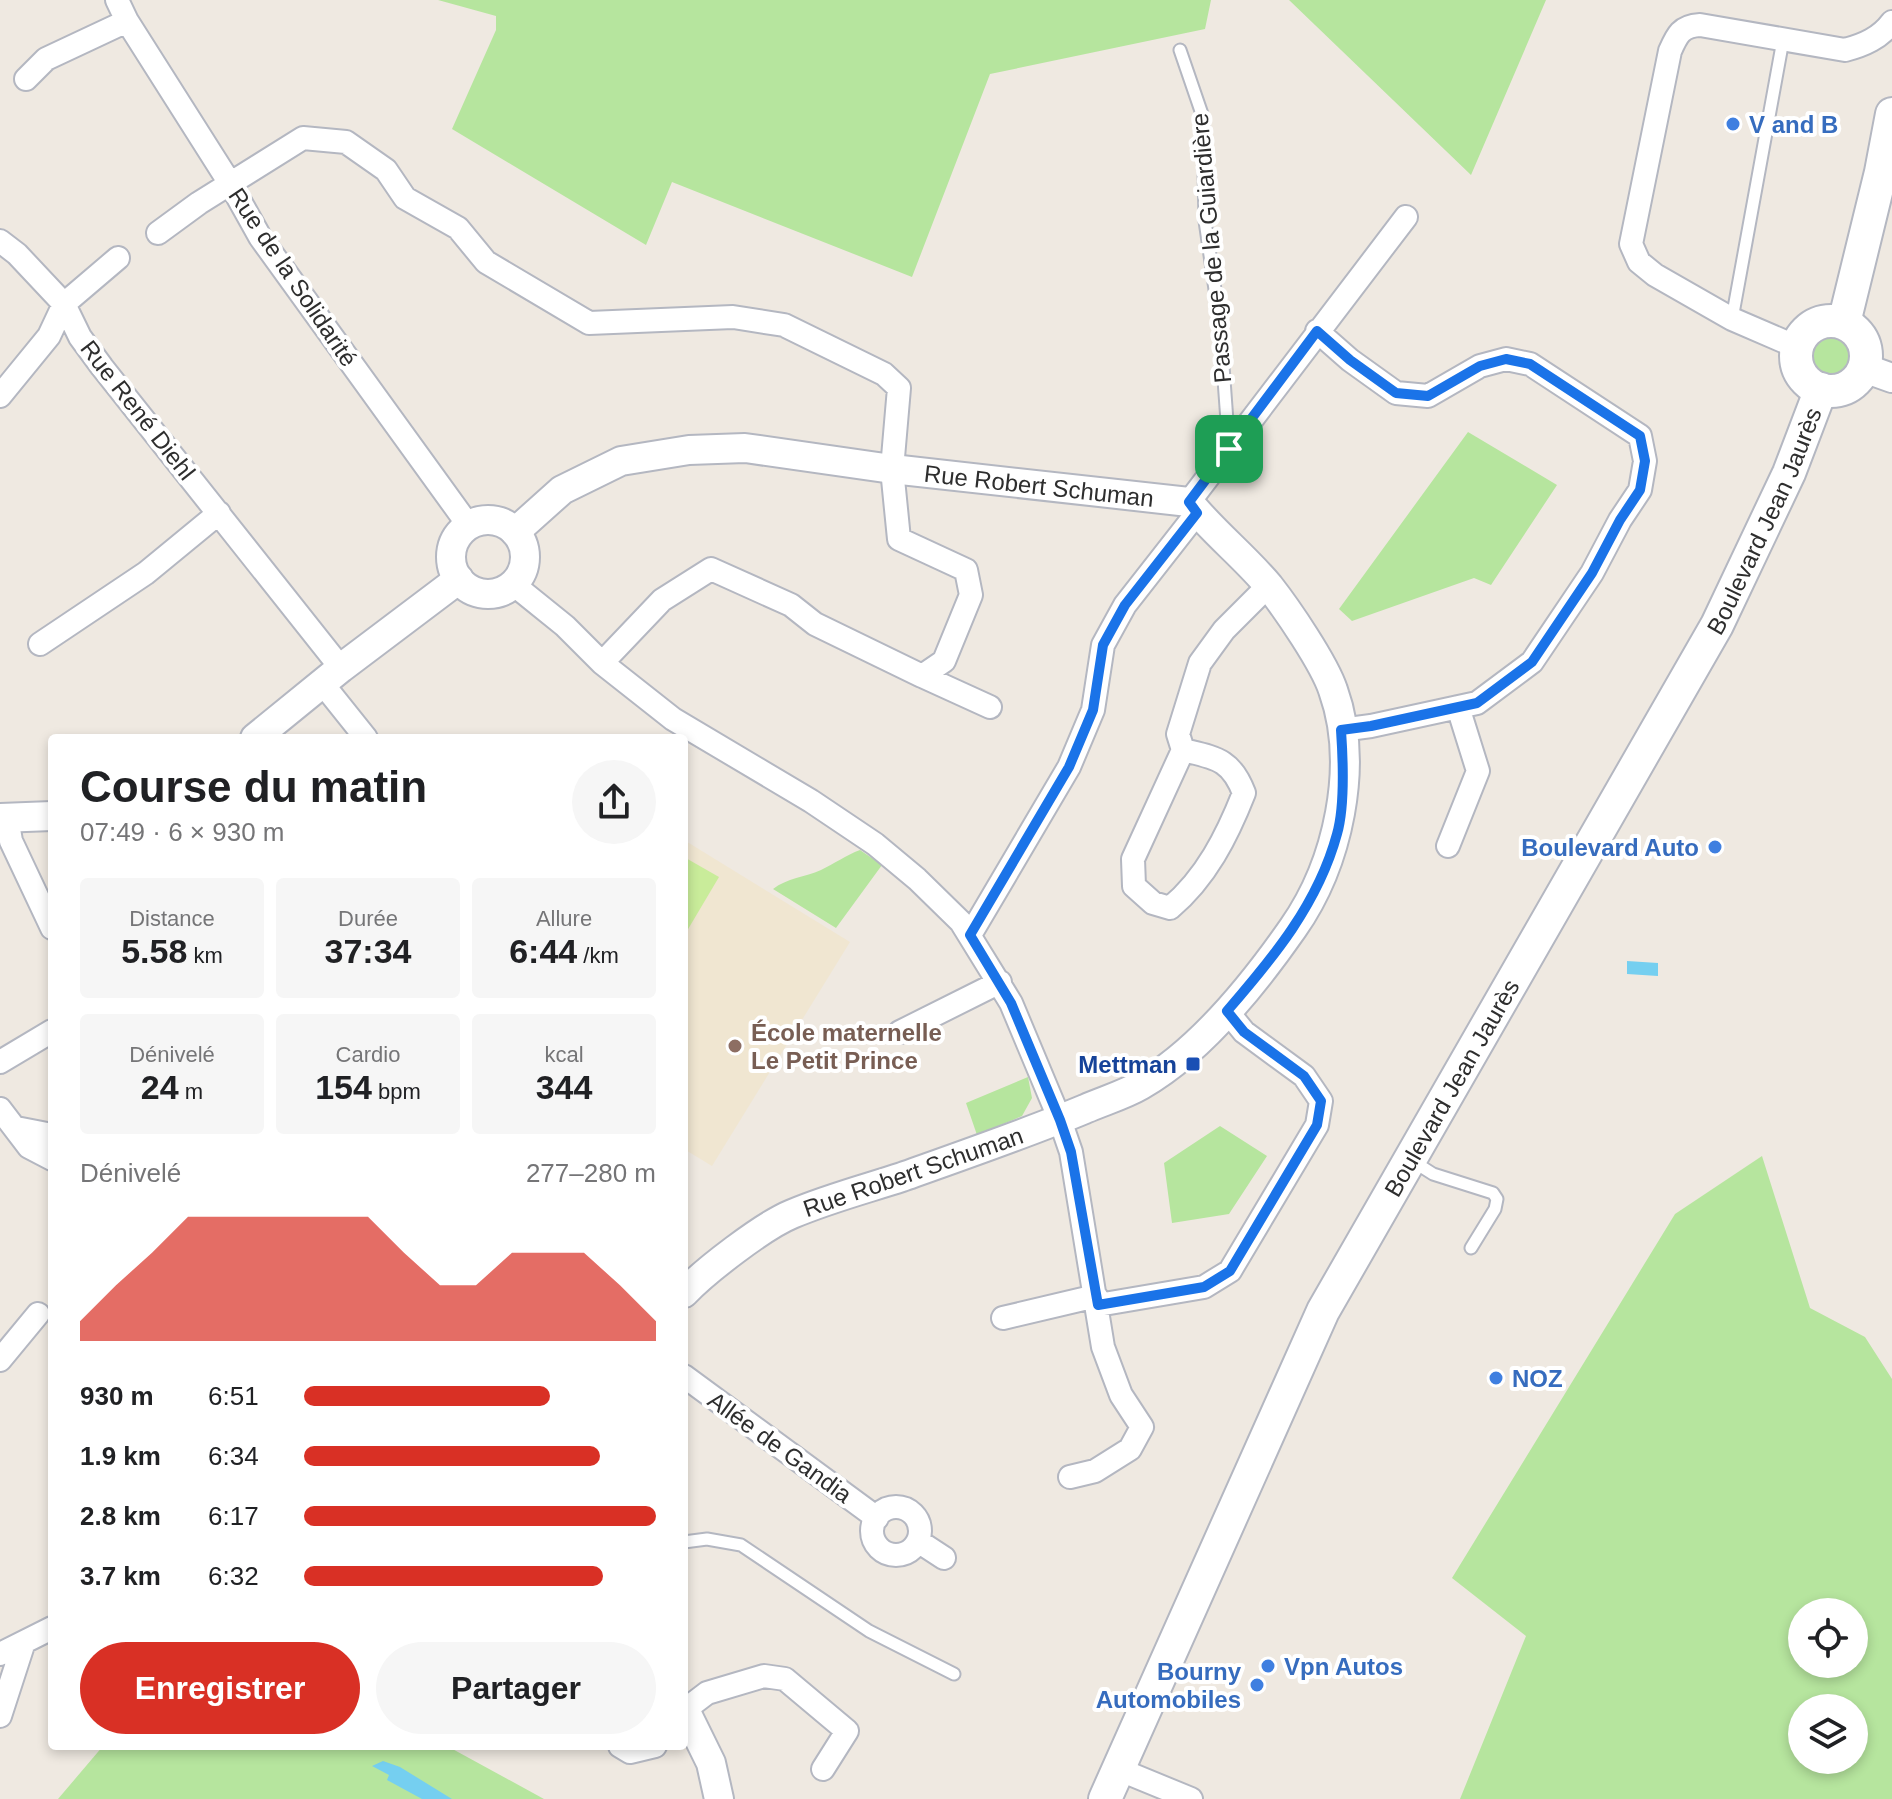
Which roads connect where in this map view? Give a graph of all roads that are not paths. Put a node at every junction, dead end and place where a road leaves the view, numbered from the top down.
1 (117, 0) edge
2 (127, 21) junction
3 (1892, 22) edge
4 (1783, 40) junction
5 (1180, 50) dead end
6 (26, 79) dead end
7 (1892, 114) edge
8 (231, 185) junction
9 (1406, 217) dead end
10 (158, 233) dead end
11 (0, 241) edge
12 (118, 258) dead end
13 (64, 304) junction
14 (1732, 319) junction
15 (1844, 323) junction
16 (1317, 331) junction
17 (1797, 347) junction
18 (1878, 373) edge
19 (1821, 389) junction
20 (0, 396) edge
21 (1229, 449) junction
22 (892, 469) junction
23 (1193, 507) junction
24 (219, 513) junction
25 (469, 526) junction
26 (515, 532) junction
27 (459, 579) junction
28 (513, 584) junction
29 (1268, 586) junction
30 (40, 644) dead end
31 (602, 663) junction
32 (332, 675) junction
33 (922, 676) junction
34 (990, 707) dead end
35 (1458, 707) junction
36 (1341, 730) junction
37 (260, 734) edge
38 (364, 734) edge
39 (1183, 750) junction
40 (48, 816) edge
41 (4, 818) edge
42 (1448, 846) dead end
43 (48, 920) edge
44 (970, 935) junction
45 (1000, 982) junction
46 (1227, 1011) junction
47 (900, 1032) dead end
48 (48, 1033) edge
49 (0, 1062) edge
50 (0, 1109) edge
51 (1060, 1120) junction
52 (16, 1128) junction
53 (48, 1134) edge
54 (48, 1157) edge
55 (1410, 1160) junction
56 (1471, 1248) dead end
57 (688, 1289) edge
58 (1097, 1300) junction
59 (38, 1314) dead end
60 (1003, 1318) dead end
61 (0, 1360) edge
62 (688, 1379) edge
63 (1070, 1477) dead end
64 (877, 1518) junction
65 (688, 1541) edge
66 (918, 1541) junction
67 (944, 1558) dead end
68 (48, 1630) edge
69 (24, 1642) junction
70 (0, 1654) edge
71 (954, 1674) dead end
72 (688, 1707) edge
73 (0, 1716) edge
74 (691, 1737) edge
75 (823, 1769) dead end
76 (1118, 1769) junction
77 (719, 1799) edge
78 (1105, 1799) edge
79 (1191, 1799) edge

1 - 2 street, Rue de la Solidarité
2 - 6 street
2 - 8 street, Rue de la Solidarité
3 - 4 street
4 - 14 lane
4 - 14 street
5 - 21 lane, Passage de la Guiardière
7 - 15 main road
8 - 10 street
8 - 22 street
8 - 25 street, Rue de la Solidarité
9 - 16 street
11 - 13 street, Rue René Diehl
12 - 13 street
13 - 20 street, Rue René Diehl
13 - 24 street, Rue René Diehl
14 - 17 street
15 - 17 main road
15 - 18 main road
16 - 21 street
16 - 35 street
17 - 19 main road
18 - 19 main road
19 - 55 main road, Boulevard Jean Jaurès
21 - 23 street
22 - 23 street, Rue Robert Schuman
22 - 26 street, Rue Robert Schuman
22 - 33 street
23 - 29 street, Rue Robert Schuman
23 - 44 street
24 - 30 street
24 - 32 street, Rue René Diehl
25 - 26 street
25 - 27 street
26 - 28 street
27 - 28 street
27 - 32 street
28 - 31 street
29 - 36 street, Rue Robert Schuman
29 - 39 street
31 - 33 street
31 - 44 street
32 - 37 street
32 - 38 street, Rue René Diehl
33 - 34 street
35 - 36 street
35 - 42 street
36 - 46 street, Rue Robert Schuman
39 - 39 street
40 - 41 street
41 - 43 street
44 - 45 street
45 - 47 street
45 - 51 street
46 - 51 street, Rue Robert Schuman
46 - 58 street
48 - 49 street
50 - 52 street
51 - 57 street, Rue Robert Schuman
51 - 58 street
52 - 53 street
52 - 54 street
55 - 56 lane
55 - 76 main road, Boulevard Jean Jaurès
58 - 60 street
58 - 63 street
59 - 61 street
62 - 64 street, Allée de Gandia
64 - 66 street, Allée de Gandia
64 - 66 street, Allée de Gandia
65 - 71 lane
66 - 67 street
68 - 69 street
69 - 70 street
69 - 73 street
72 - 75 street
74 - 77 street
76 - 78 main road, Boulevard Jean Jaurès
76 - 79 street

